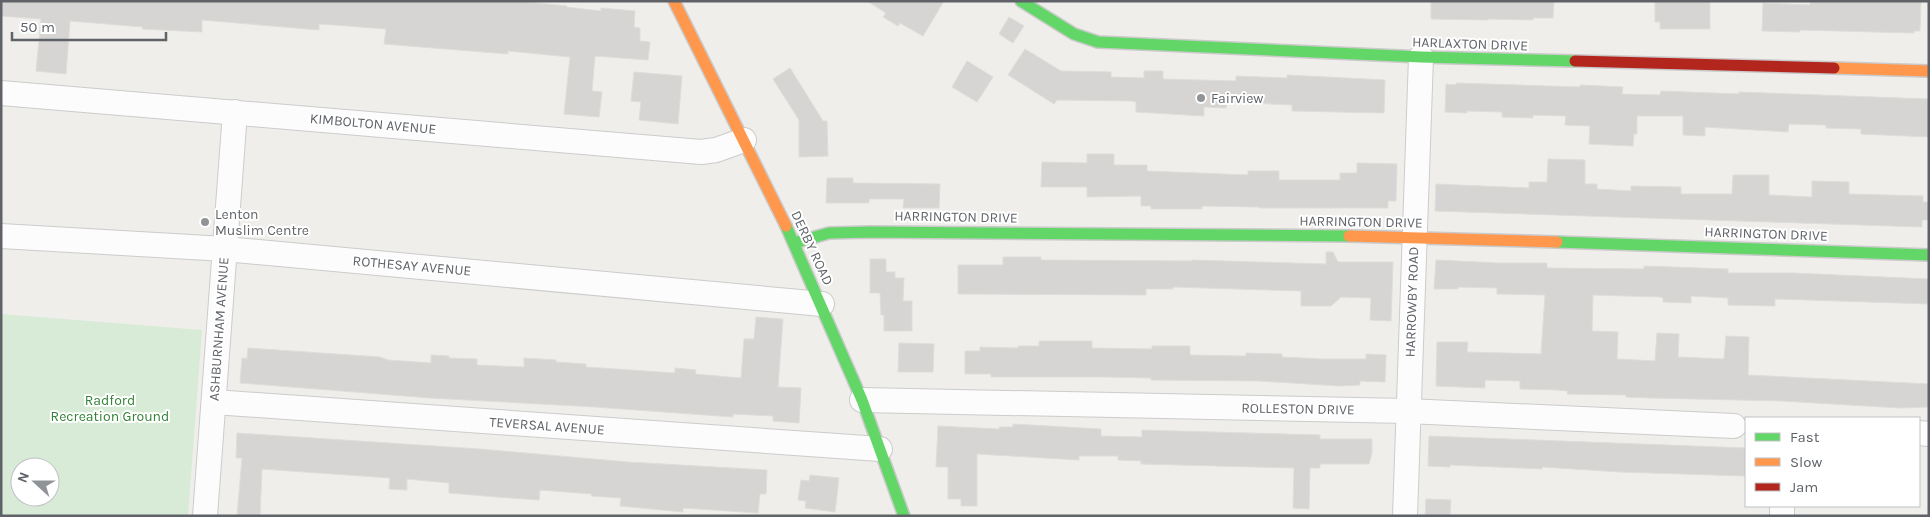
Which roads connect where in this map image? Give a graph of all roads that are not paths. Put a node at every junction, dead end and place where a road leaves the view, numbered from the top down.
1 (674, 1) edge
2 (1021, 1) edge
3 (1421, 57) junction
4 (1929, 71) edge
5 (1, 93) edge
6 (235, 112) junction
7 (744, 140) junction
8 (1, 236) edge
9 (1414, 237) junction
10 (794, 243) junction
11 (225, 249) junction
12 (1929, 255) edge
13 (822, 304) junction
14 (862, 400) junction
15 (214, 402) junction
16 (1407, 411) junction
17 (1734, 426) dead end
18 (880, 449) junction
19 (205, 516) edge
20 (904, 516) edge
21 (1404, 516) edge

1 - 7 street, DERBY ROAD
2 - 3 street, HARLAXTON DRIVE
3 - 4 street, HARLAXTON DRIVE
3 - 9 street, HARROWBY ROAD
5 - 6 street, KIMBOLTON AVENUE
6 - 7 street, KIMBOLTON AVENUE
6 - 11 street, ASHBURNHAM AVENUE
7 - 10 street, DERBY ROAD
8 - 11 street, ROTHESAY AVENUE
9 - 10 street, HARRINGTON DRIVE
9 - 12 street, HARRINGTON DRIVE
9 - 16 street, HARROWBY ROAD
10 - 13 street, DERBY ROAD
11 - 13 street, ROTHESAY AVENUE
11 - 15 street, ASHBURNHAM AVENUE
13 - 14 street, DERBY ROAD
14 - 16 street, ROLLESTON DRIVE
14 - 18 street, DERBY ROAD
15 - 18 street, TEVERSAL AVENUE
15 - 19 street, ASHBURNHAM AVENUE
16 - 17 street, ROLLESTON DRIVE
16 - 21 street, HARROWBY ROAD
18 - 20 street, DERBY ROAD

